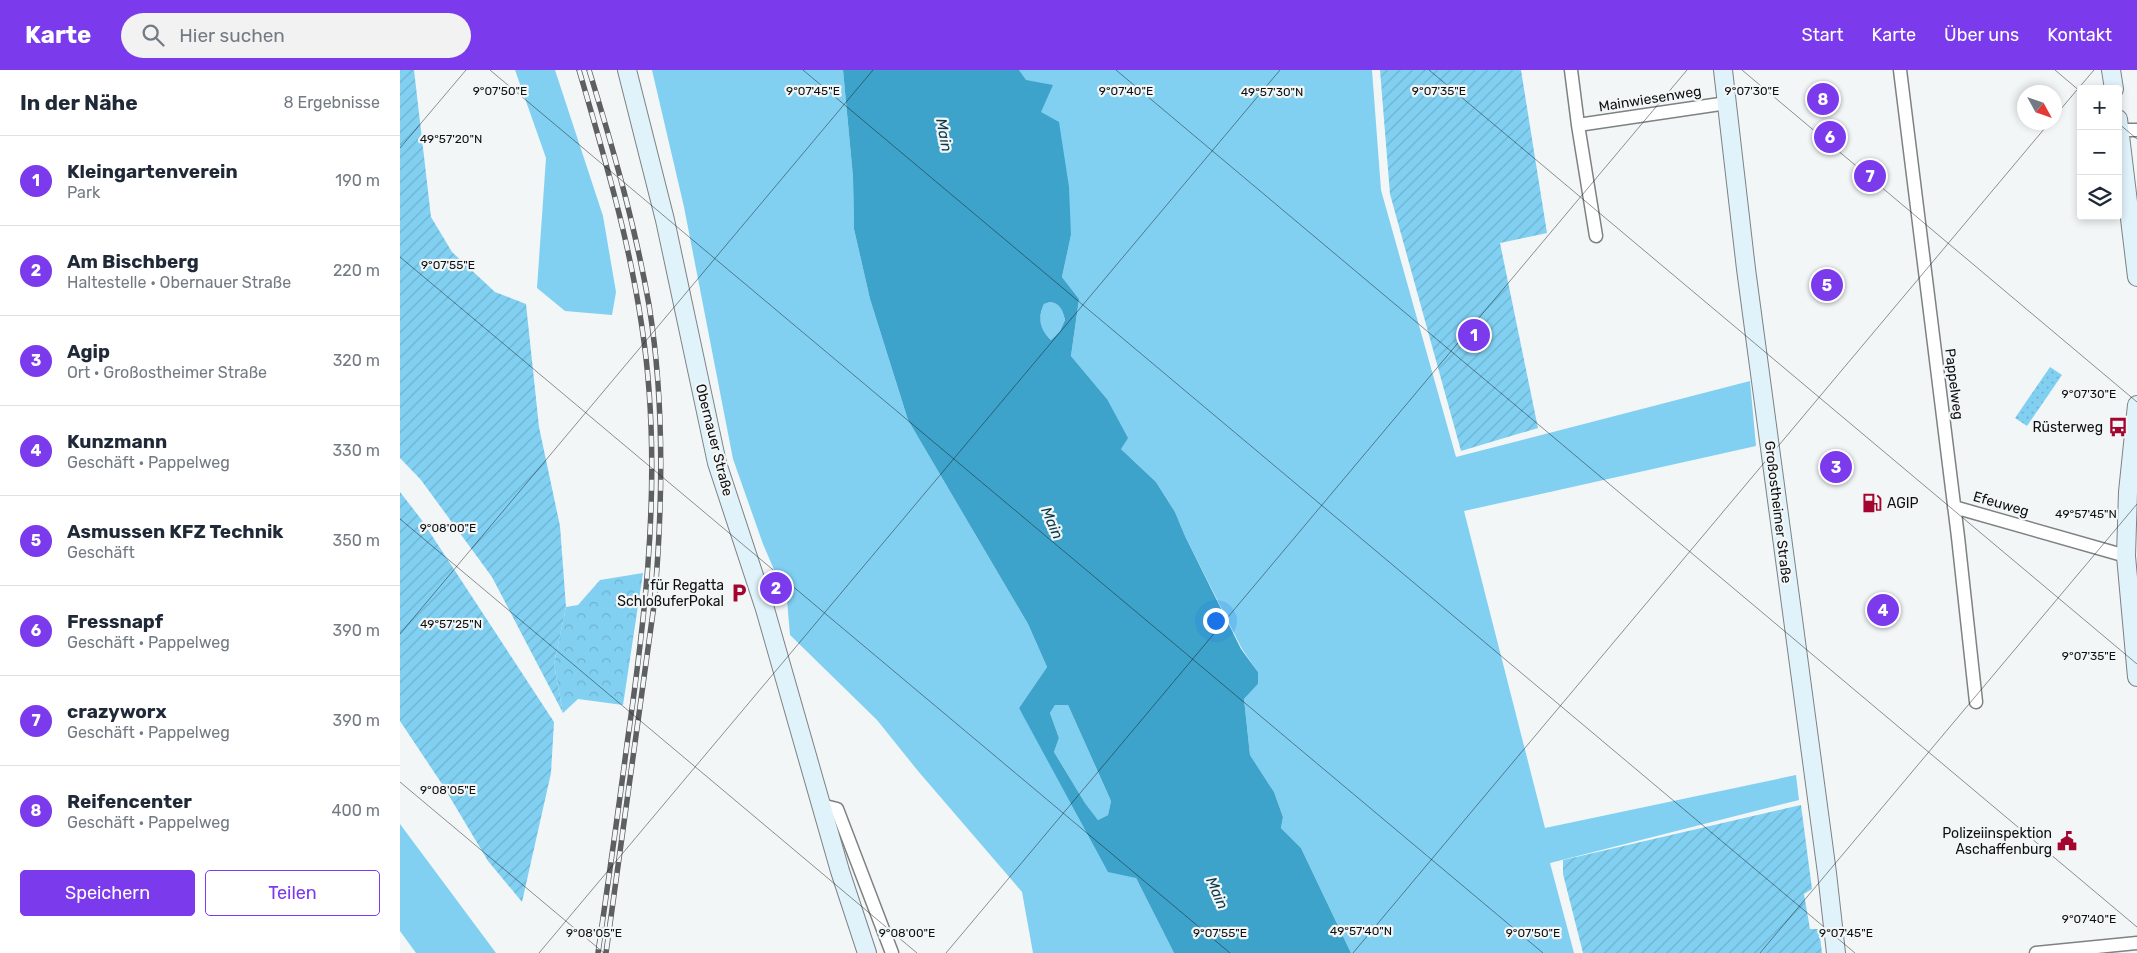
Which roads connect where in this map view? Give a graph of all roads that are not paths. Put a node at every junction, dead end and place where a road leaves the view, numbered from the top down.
1 (627, 70) edge
2 (1571, 70) edge
3 (1723, 70) edge
4 (1900, 70) edge
5 (2111, 70) edge
6 (2113, 85) edge
7 (1727, 103) junction
8 (1578, 125) junction
9 (2125, 126) edge
10 (1596, 236) dead end
11 (2137, 277) edge
12 (2137, 405) edge
13 (2133, 493) edge
14 (1954, 507) junction
15 (2126, 556) junction
16 (2137, 677) edge
17 (1976, 702) dead end
18 (822, 805) junction
19 (2137, 943) edge
20 (867, 953) edge
21 (892, 953) edge
22 (1836, 953) edge
23 (2036, 953) edge

1 - 18 main road, Obernauer Straße
2 - 8 street
3 - 7 main road, Großostheimer Straße
4 - 14 street, Pappelweg
5 - 6 main road
7 - 8 street, Mainwiesenweg
7 - 22 main road, Großostheimer Straße
8 - 10 street
9 - 11 main road
12 - 13 main road
13 - 15 main road
14 - 15 street, Efeuweg
14 - 17 street, Pappelweg
15 - 16 main road
18 - 20 main road, Obernauer Straße
18 - 21 street
19 - 23 street

